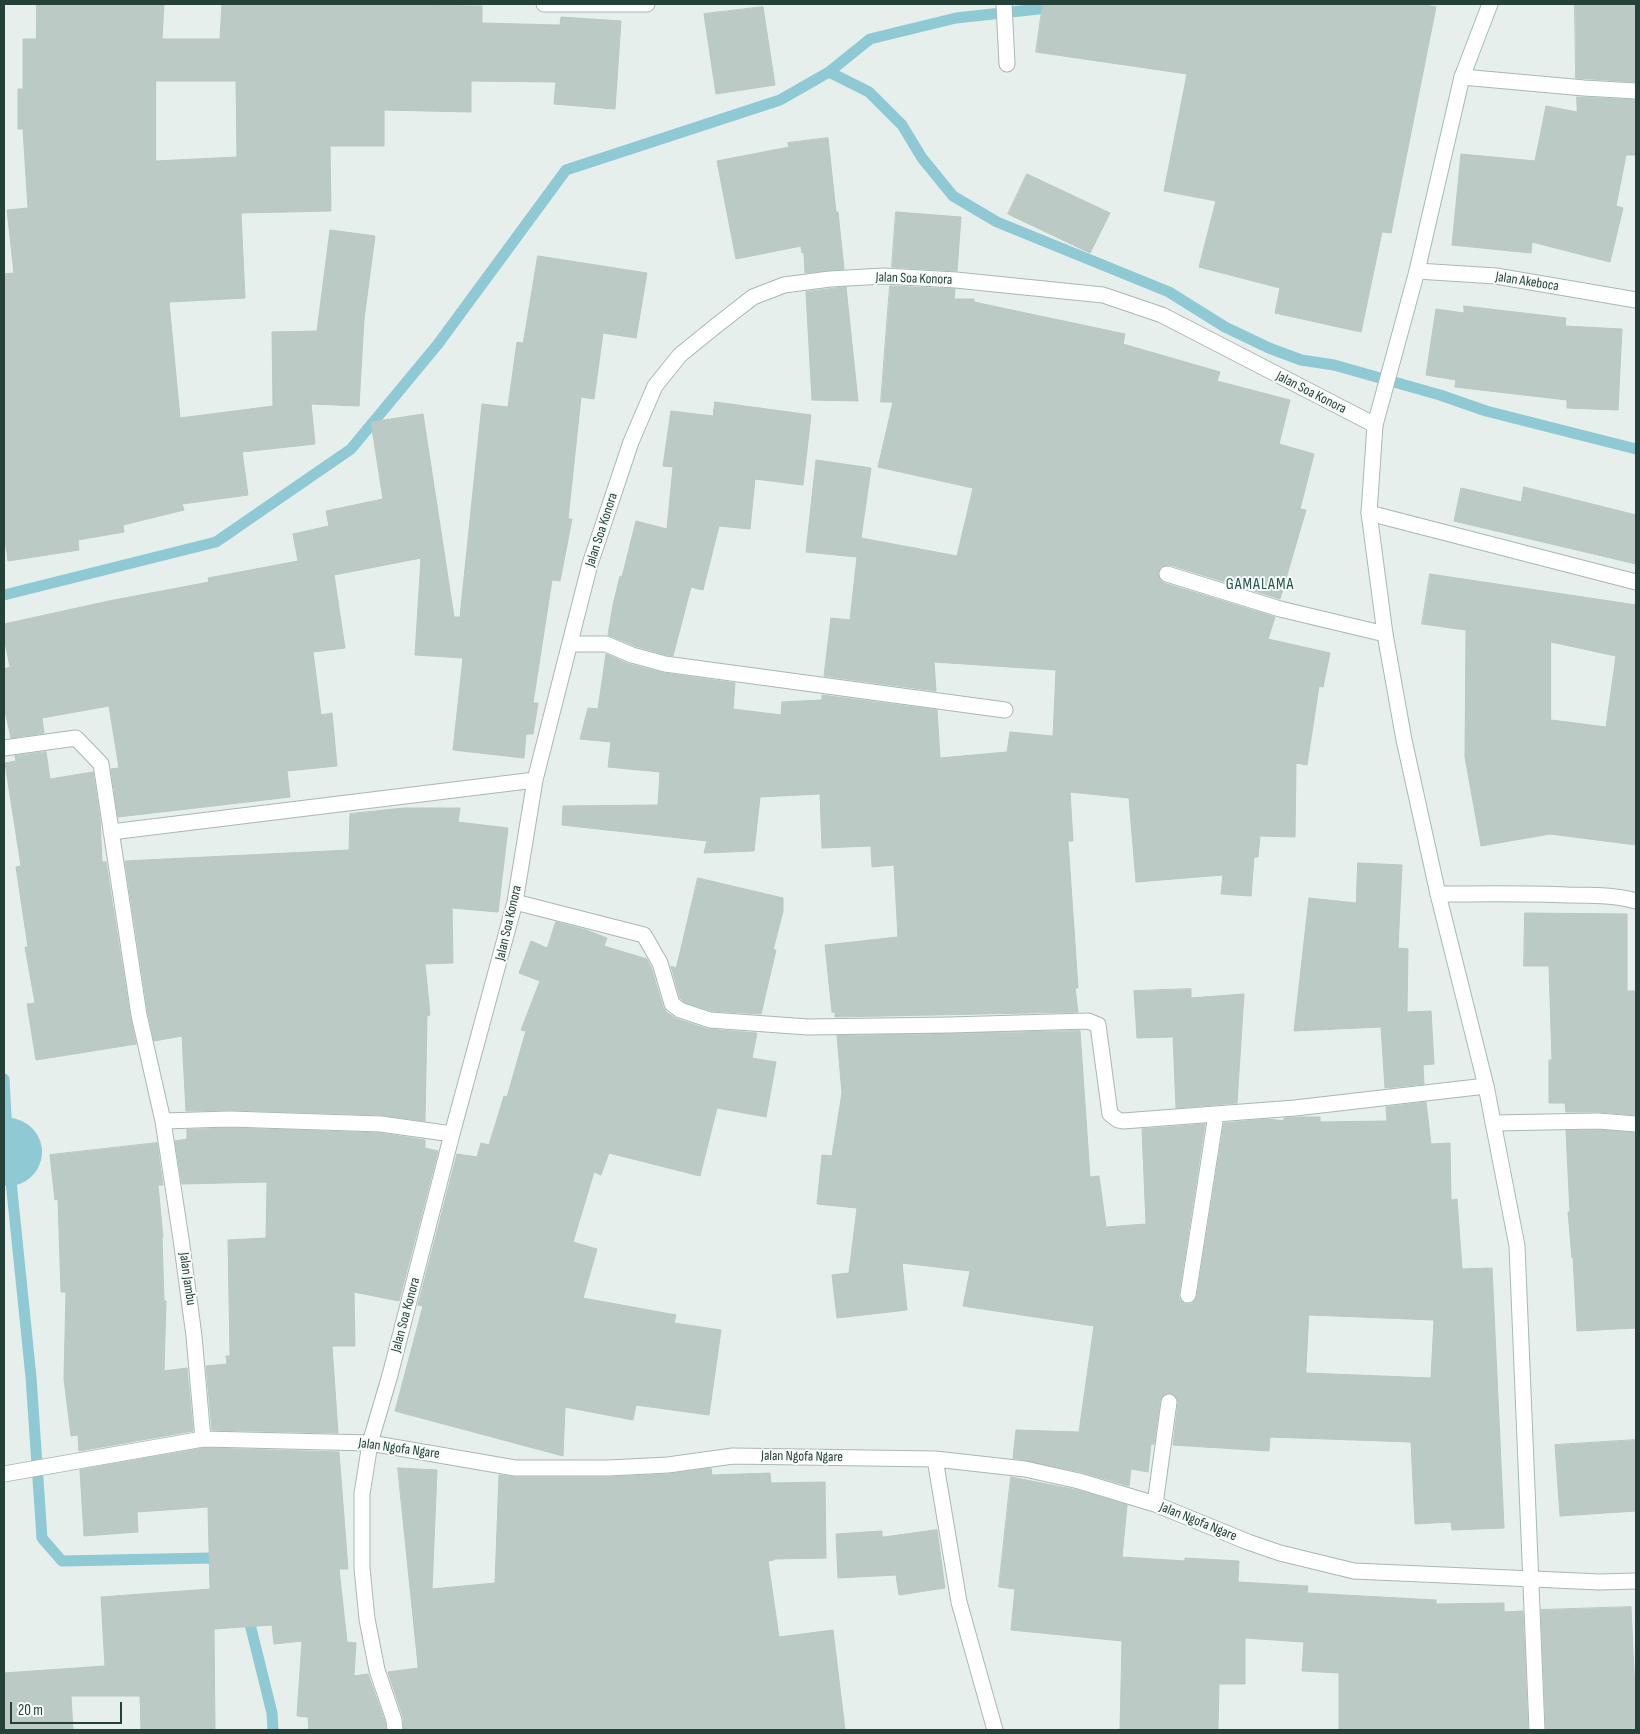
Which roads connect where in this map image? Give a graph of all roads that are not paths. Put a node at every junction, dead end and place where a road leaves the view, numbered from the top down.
1 (544, 4) edge
2 (647, 4) edge
3 (1004, 4) edge
4 (1490, 4) edge
5 (1007, 64) dead end
6 (1462, 76) junction
7 (1636, 91) edge
8 (1417, 272) junction
9 (1636, 300) edge
10 (1375, 425) junction
11 (1369, 513) junction
12 (1167, 574) dead end
13 (1636, 582) edge
14 (1385, 634) junction
15 (570, 644) junction
16 (1005, 710) dead end
17 (4, 748) edge
18 (535, 780) junction
19 (111, 832) junction
20 (1438, 894) junction
21 (1636, 901) edge
22 (516, 902) junction
23 (1486, 1086) junction
24 (1216, 1115) junction
25 (163, 1121) junction
26 (1493, 1122) junction
27 (1636, 1124) edge
28 (452, 1134) junction
29 (1188, 1295) dead end
30 (1169, 1402) dead end
31 (203, 1439) junction
32 (370, 1443) junction
33 (935, 1459) junction
34 (4, 1474) edge
35 (1155, 1504) junction
36 (1531, 1578) junction
37 (1636, 1582) edge
38 (395, 1730) edge
39 (995, 1730) edge
40 (1537, 1730) edge

1 - 2 street
3 - 5 street
4 - 6 street
6 - 7 street
6 - 8 street
8 - 9 street, Jalan Akeboca
8 - 10 street
10 - 11 street
10 - 15 street, Jalan Soa Konora
11 - 13 street
11 - 14 street
12 - 14 street
14 - 20 street
15 - 16 street
15 - 18 street, Jalan Soa Konora
17 - 19 street, Jalan Jambu
18 - 19 street
18 - 22 street, Jalan Soa Konora
19 - 25 street, Jalan Jambu
20 - 21 street
20 - 23 street
22 - 24 street
22 - 28 street, Jalan Soa Konora
23 - 24 street
23 - 26 street
24 - 29 street
25 - 28 street
25 - 31 street, Jalan Jambu
26 - 27 street
26 - 36 street
28 - 32 street, Jalan Soa Konora
30 - 35 street
31 - 32 street, Jalan Ngofa Ngare
31 - 34 street, Jalan Ngofa Ngare
32 - 33 street, Jalan Ngofa Ngare
32 - 38 street, Jalan Soa Konora
33 - 35 street, Jalan Ngofa Ngare
33 - 39 street
35 - 36 street, Jalan Ngofa Ngare
36 - 37 street, Jalan Ngofa Ngare
36 - 40 street

